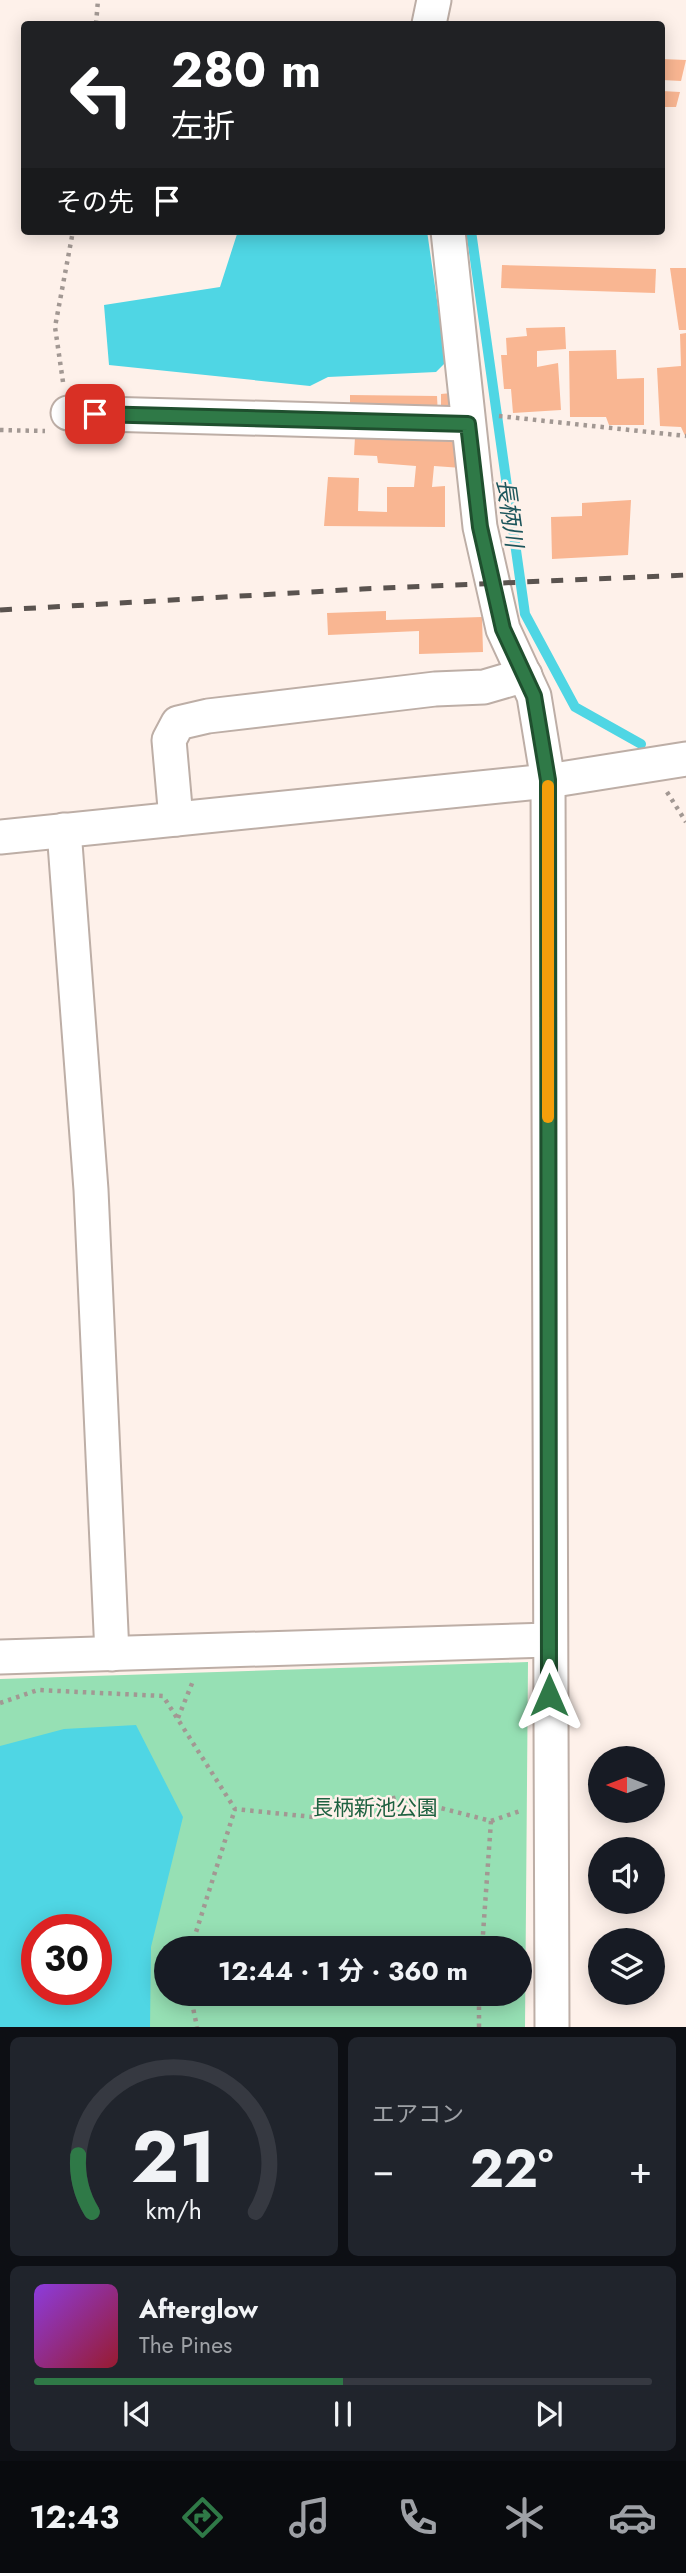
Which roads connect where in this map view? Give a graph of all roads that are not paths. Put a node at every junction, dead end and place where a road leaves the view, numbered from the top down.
1 (434, 0) edge
2 (430, 21) edge
3 (448, 235) edge
4 (68, 413) road end
5 (468, 424) junction
6 (525, 675) junction
7 (686, 759) edge
8 (548, 780) junction
9 (176, 819) junction
10 (64, 830) junction
11 (0, 837) edge
12 (549, 1640) junction
13 (112, 1654) junction
14 (0, 1657) edge
15 (552, 2027) edge

1 - 2 street
3 - 5 street
4 - 5 street
5 - 6 street
6 - 8 street
6 - 9 street
7 - 8 street
8 - 9 street
8 - 12 street
9 - 10 street
10 - 11 street
10 - 13 street
12 - 13 street
12 - 15 street
13 - 14 street

